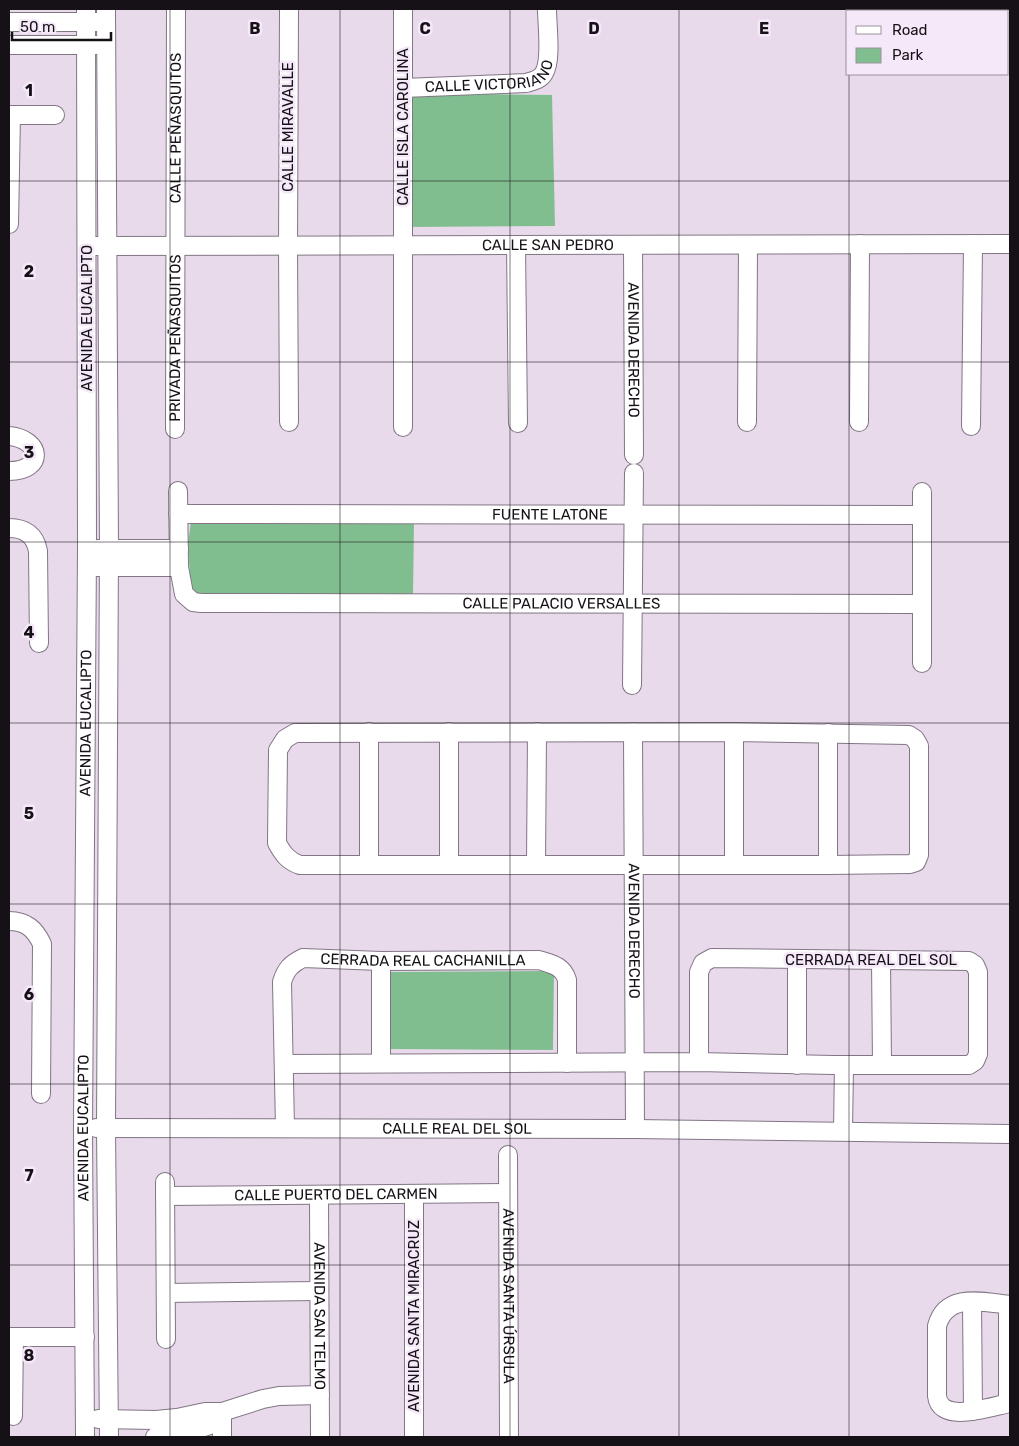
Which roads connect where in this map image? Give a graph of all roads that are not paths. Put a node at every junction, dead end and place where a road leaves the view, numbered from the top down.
1 (176, 9) edge
2 (289, 9) edge
3 (403, 9) edge
4 (547, 9) edge
5 (86, 15) edge
6 (106, 15) edge
7 (9, 22) edge
8 (46, 22) junction
9 (9, 45) edge
10 (46, 45) junction
11 (86, 45) junction
12 (106, 45) junction
13 (403, 88) junction
14 (10, 115) edge
15 (54, 115) dead end
16 (10, 224) edge
17 (748, 244) junction
18 (860, 244) junction
19 (973, 244) junction
20 (1010, 244) edge
21 (403, 245) junction
22 (516, 245) junction
23 (633, 245) junction
24 (88, 246) junction
25 (106, 246) junction
26 (176, 246) junction
27 (288, 246) junction
28 (289, 422) dead end
29 (747, 422) dead end
30 (859, 422) dead end
31 (518, 423) dead end
32 (972, 426) dead end
33 (403, 427) dead end
34 (175, 430) dead end
35 (9, 436) edge
36 (634, 455) dead end
37 (9, 471) edge
38 (634, 473) dead end
39 (178, 491) dead end
40 (922, 492) dead end
41 (178, 514) junction
42 (634, 514) junction
43 (922, 515) junction
44 (9, 528) edge
45 (87, 549) junction
46 (108, 549) junction
47 (179, 549) junction
48 (108, 567) junction
49 (179, 567) junction
50 (86, 568) junction
51 (633, 602) junction
52 (922, 604) junction
53 (39, 643) dead end
54 (922, 664) dead end
55 (632, 685) dead end
56 (369, 732) junction
57 (450, 732) junction
58 (537, 732) junction
59 (633, 732) junction
60 (734, 732) junction
61 (828, 733) junction
62 (369, 865) junction
63 (449, 865) junction
64 (536, 865) junction
65 (633, 865) junction
66 (734, 865) junction
67 (828, 865) junction
68 (9, 921) edge
69 (798, 960) junction
70 (881, 960) junction
71 (381, 961) junction
72 (634, 1062) junction
73 (700, 1062) junction
74 (381, 1063) junction
75 (567, 1063) junction
76 (284, 1064) junction
77 (797, 1065) junction
78 (839, 1065) junction
79 (882, 1065) junction
80 (41, 1094) dead end
81 (83, 1128) junction
82 (106, 1128) junction
83 (285, 1128) junction
84 (635, 1129) junction
85 (837, 1131) junction
86 (1008, 1133) edge
87 (508, 1155) dead end
88 (508, 1193) junction
89 (414, 1194) junction
90 (319, 1195) junction
91 (319, 1291) junction
92 (166, 1293) junction
93 (972, 1302) junction
94 (1009, 1305) edge
95 (11, 1337) edge
96 (85, 1338) junction
97 (166, 1339) dead end
98 (320, 1395) junction
99 (1009, 1403) edge
100 (973, 1411) junction
101 (222, 1412) junction
102 (13, 1416) dead end
103 (85, 1419) junction
104 (108, 1419) junction
105 (85, 1437) edge
106 (108, 1437) edge
107 (155, 1437) edge
108 (222, 1437) edge
109 (320, 1437) edge
110 (414, 1437) edge
111 (509, 1437) edge

1 - 26 street, CALLE PEÑASQUITOS
2 - 27 street, CALLE MIRAVALLE
3 - 13 street, CALLE ISLA CAROLINA
4 - 13 street, CALLE VICTORIANO
5 - 6 street
5 - 8 street
5 - 11 street, AVENIDA EUCALIPTO
6 - 12 street, AVENIDA EUCALIPTO
7 - 8 street
8 - 10 street
9 - 10 street
10 - 11 street
11 - 12 street
11 - 24 street, AVENIDA EUCALIPTO
12 - 25 street, AVENIDA EUCALIPTO
13 - 21 street, CALLE ISLA CAROLINA
14 - 15 street
14 - 16 street
17 - 18 street, CALLE SAN PEDRO
17 - 23 street, CALLE SAN PEDRO
17 - 29 street
18 - 19 street, CALLE SAN PEDRO
18 - 30 street
19 - 20 street, CALLE SAN PEDRO
19 - 32 street
21 - 22 street, CALLE SAN PEDRO
21 - 27 street, CALLE SAN PEDRO
21 - 33 street, CALLE ISLA CAROLINA
22 - 23 street, CALLE SAN PEDRO
22 - 31 street
23 - 36 street, AVENIDA DERECHO
24 - 25 street, CALLE SAN PEDRO
24 - 45 street, AVENIDA EUCALIPTO
25 - 26 street, CALLE SAN PEDRO
25 - 46 street, AVENIDA EUCALIPTO
26 - 27 street, CALLE SAN PEDRO
26 - 34 street, PRIVADA PEÑASQUITOS
27 - 28 street, CALLE MIRAVALLE
35 - 37 street
38 - 42 street
39 - 41 street
40 - 43 street
41 - 42 street, FUENTE LATONE
41 - 47 street
42 - 43 street, FUENTE LATONE
42 - 51 street
43 - 52 street
44 - 53 street
45 - 46 street
45 - 50 street, AVENIDA EUCALIPTO
46 - 47 street
46 - 48 street, AVENIDA EUCALIPTO
47 - 49 street
48 - 49 street
48 - 50 street
48 - 82 street, AVENIDA EUCALIPTO
49 - 51 street, CALLE PALACIO VERSALLES
50 - 81 street, AVENIDA EUCALIPTO
51 - 52 street, CALLE PALACIO VERSALLES
51 - 55 street
52 - 54 street
56 - 57 street
56 - 62 street
56 - 62 street
57 - 58 street
57 - 63 street
58 - 59 street
58 - 64 street
59 - 60 street
59 - 65 street, AVENIDA DERECHO
60 - 61 street
60 - 66 street
61 - 67 street
61 - 67 street
62 - 63 street
63 - 64 street
64 - 65 street
65 - 66 street
65 - 72 street, AVENIDA DERECHO
66 - 67 street
68 - 80 street
69 - 70 street, CERRADA REAL DEL SOL
69 - 73 street, CERRADA REAL DEL SOL
69 - 77 street
70 - 79 street
70 - 79 street, CERRADA REAL DEL SOL
71 - 74 street
71 - 75 street, CERRADA REAL CACHANILLA
71 - 76 street, CERRADA REAL CACHANILLA
72 - 73 street, CERRADA REAL DEL SOL
72 - 75 street
72 - 84 street, AVENIDA DERECHO
73 - 77 street, CERRADA REAL DEL SOL
74 - 75 street
74 - 76 street
76 - 83 street, CERRADA REAL CACHANILLA
77 - 78 street, CERRADA REAL DEL SOL
78 - 79 street, CERRADA REAL DEL SOL
78 - 85 street
81 - 82 street, CALLE REAL DEL SOL
81 - 96 street, AVENIDA EUCALIPTO
82 - 83 street, CALLE REAL DEL SOL
82 - 104 street, AVENIDA EUCALIPTO
83 - 84 street, CALLE REAL DEL SOL
84 - 85 street, CALLE REAL DEL SOL
85 - 86 street, CALLE REAL DEL SOL
87 - 88 street, AVENIDA SANTA ÚRSULA
88 - 89 street, CALLE PUERTO DEL CARMEN
88 - 111 street, AVENIDA SANTA ÚRSULA
89 - 90 street, CALLE PUERTO DEL CARMEN
89 - 110 street, AVENIDA SANTA MIRACRUZ
90 - 91 street, AVENIDA SAN TELMO
90 - 92 street, CALLE PUERTO DEL CARMEN
91 - 92 street
91 - 98 street, AVENIDA SAN TELMO
92 - 97 street
93 - 94 street
93 - 100 street
93 - 100 street
94 - 99 street
95 - 96 street
95 - 102 street
96 - 103 street, AVENIDA EUCALIPTO
98 - 101 street
98 - 109 street, AVENIDA SAN TELMO
99 - 100 street
101 - 104 street
101 - 107 street
101 - 108 street
103 - 104 street
103 - 105 street, AVENIDA EUCALIPTO
104 - 106 street, AVENIDA EUCALIPTO

